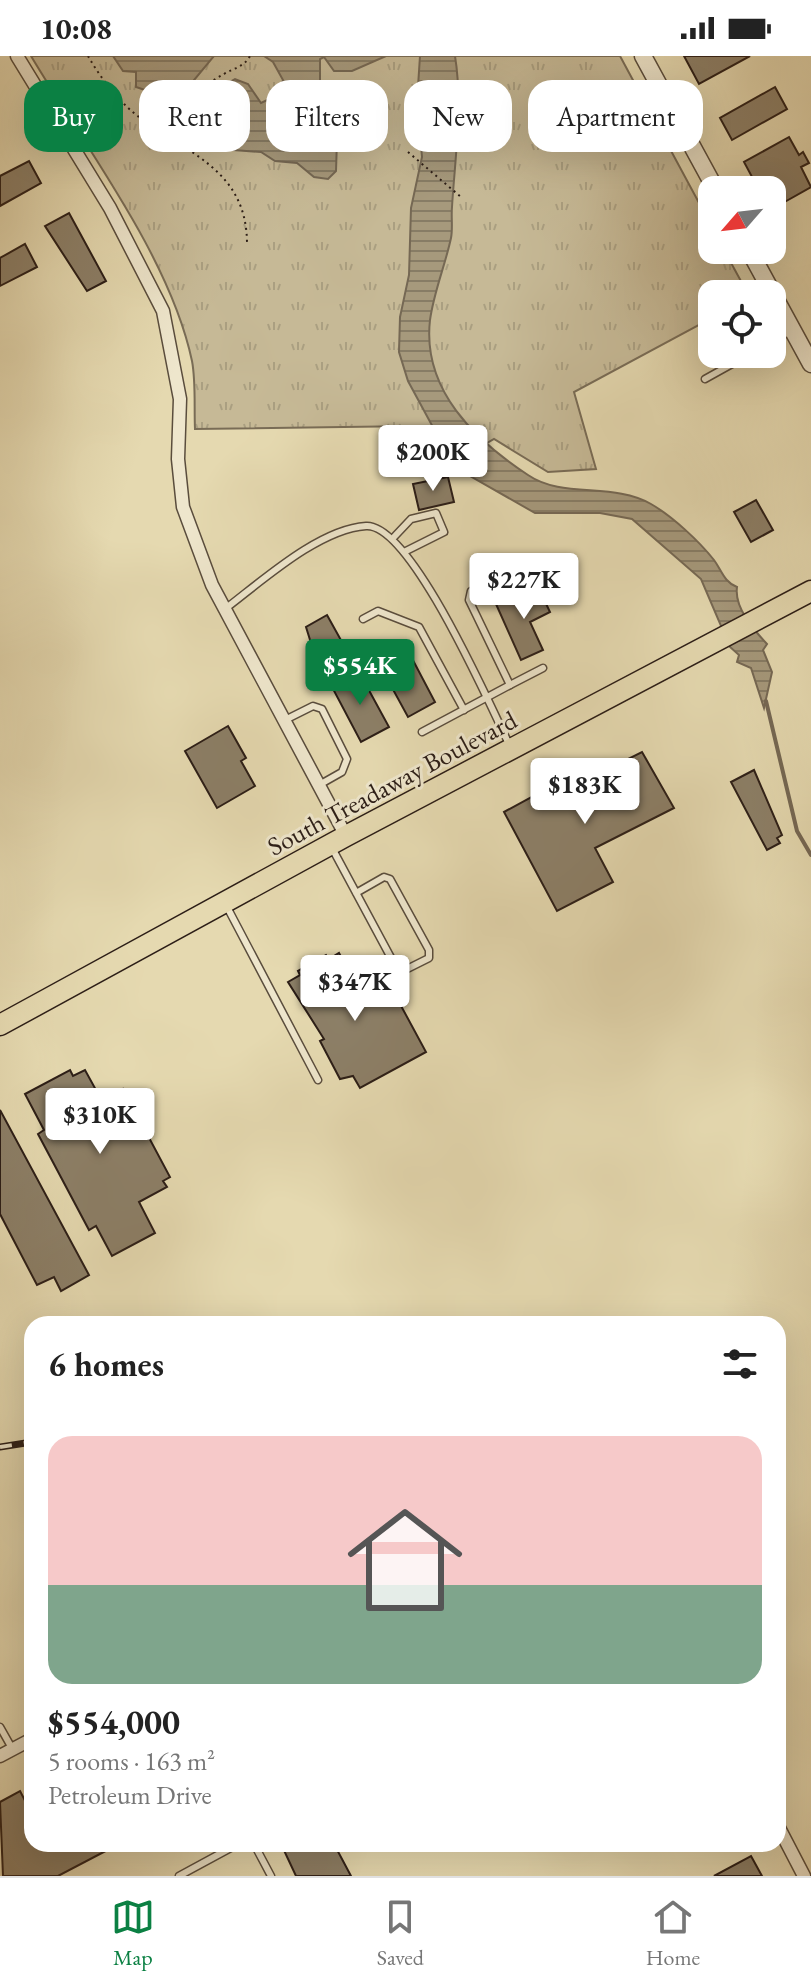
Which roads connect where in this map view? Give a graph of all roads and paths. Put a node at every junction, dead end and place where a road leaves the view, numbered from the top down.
1 (17, 56) edge
2 (88, 56) edge
3 (643, 56) edge
4 (250, 57) edge
5 (214, 80) edge
6 (139, 116) edge
7 (193, 152) edge
8 (408, 152) dead end
9 (708, 176) edge
10 (461, 197) dead end
11 (247, 244) dead end
12 (757, 264) edge
13 (792, 330) junction
14 (786, 333) edge
15 (811, 364) edge
16 (725, 368) edge
17 (705, 379) dead end
18 (394, 537) junction
19 (404, 552) junction
20 (507, 574) dead end
21 (811, 591) edge
22 (225, 609) junction
23 (363, 619) dead end
24 (543, 668) dead end
25 (510, 685) junction
26 (486, 699) junction
27 (464, 710) junction
28 (285, 720) junction
29 (422, 732) dead end
30 (511, 749) junction
31 (319, 785) junction
32 (338, 840) junction
33 (356, 893) junction
34 (224, 902) junction
35 (0, 1025) edge
36 (318, 1080) dead end
37 (0, 1727) edge
38 (24, 1744) edge
39 (13, 1750) junction
40 (0, 1756) edge
41 (786, 1841) edge
42 (223, 1852) edge
43 (258, 1852) edge
44 (179, 1876) edge
45 (271, 1876) edge
46 (804, 1876) edge

1 - 22 street
2 - 6 path
3 - 9 street
4 - 5 path
7 - 11 path
8 - 10 path
12 - 13 street
13 - 14 lane
13 - 15 street
16 - 17 lane
18 - 19 lane
18 - 19 lane
18 - 22 lane
19 - 26 lane
20 - 25 lane
21 - 30 main road, South Treadaway Boulevard
22 - 28 street
23 - 27 lane
24 - 25 lane
25 - 26 lane
26 - 27 lane
26 - 30 lane
27 - 29 lane
28 - 31 street
28 - 31 lane
30 - 32 main road, South Treadaway Boulevard
31 - 32 street
32 - 33 lane
32 - 34 main road, South Treadaway Boulevard
33 - 33 lane
34 - 35 main road, South Treadaway Boulevard
34 - 36 lane
37 - 39 lane
38 - 39 street
39 - 40 street
41 - 46 street
42 - 44 lane
43 - 45 lane

